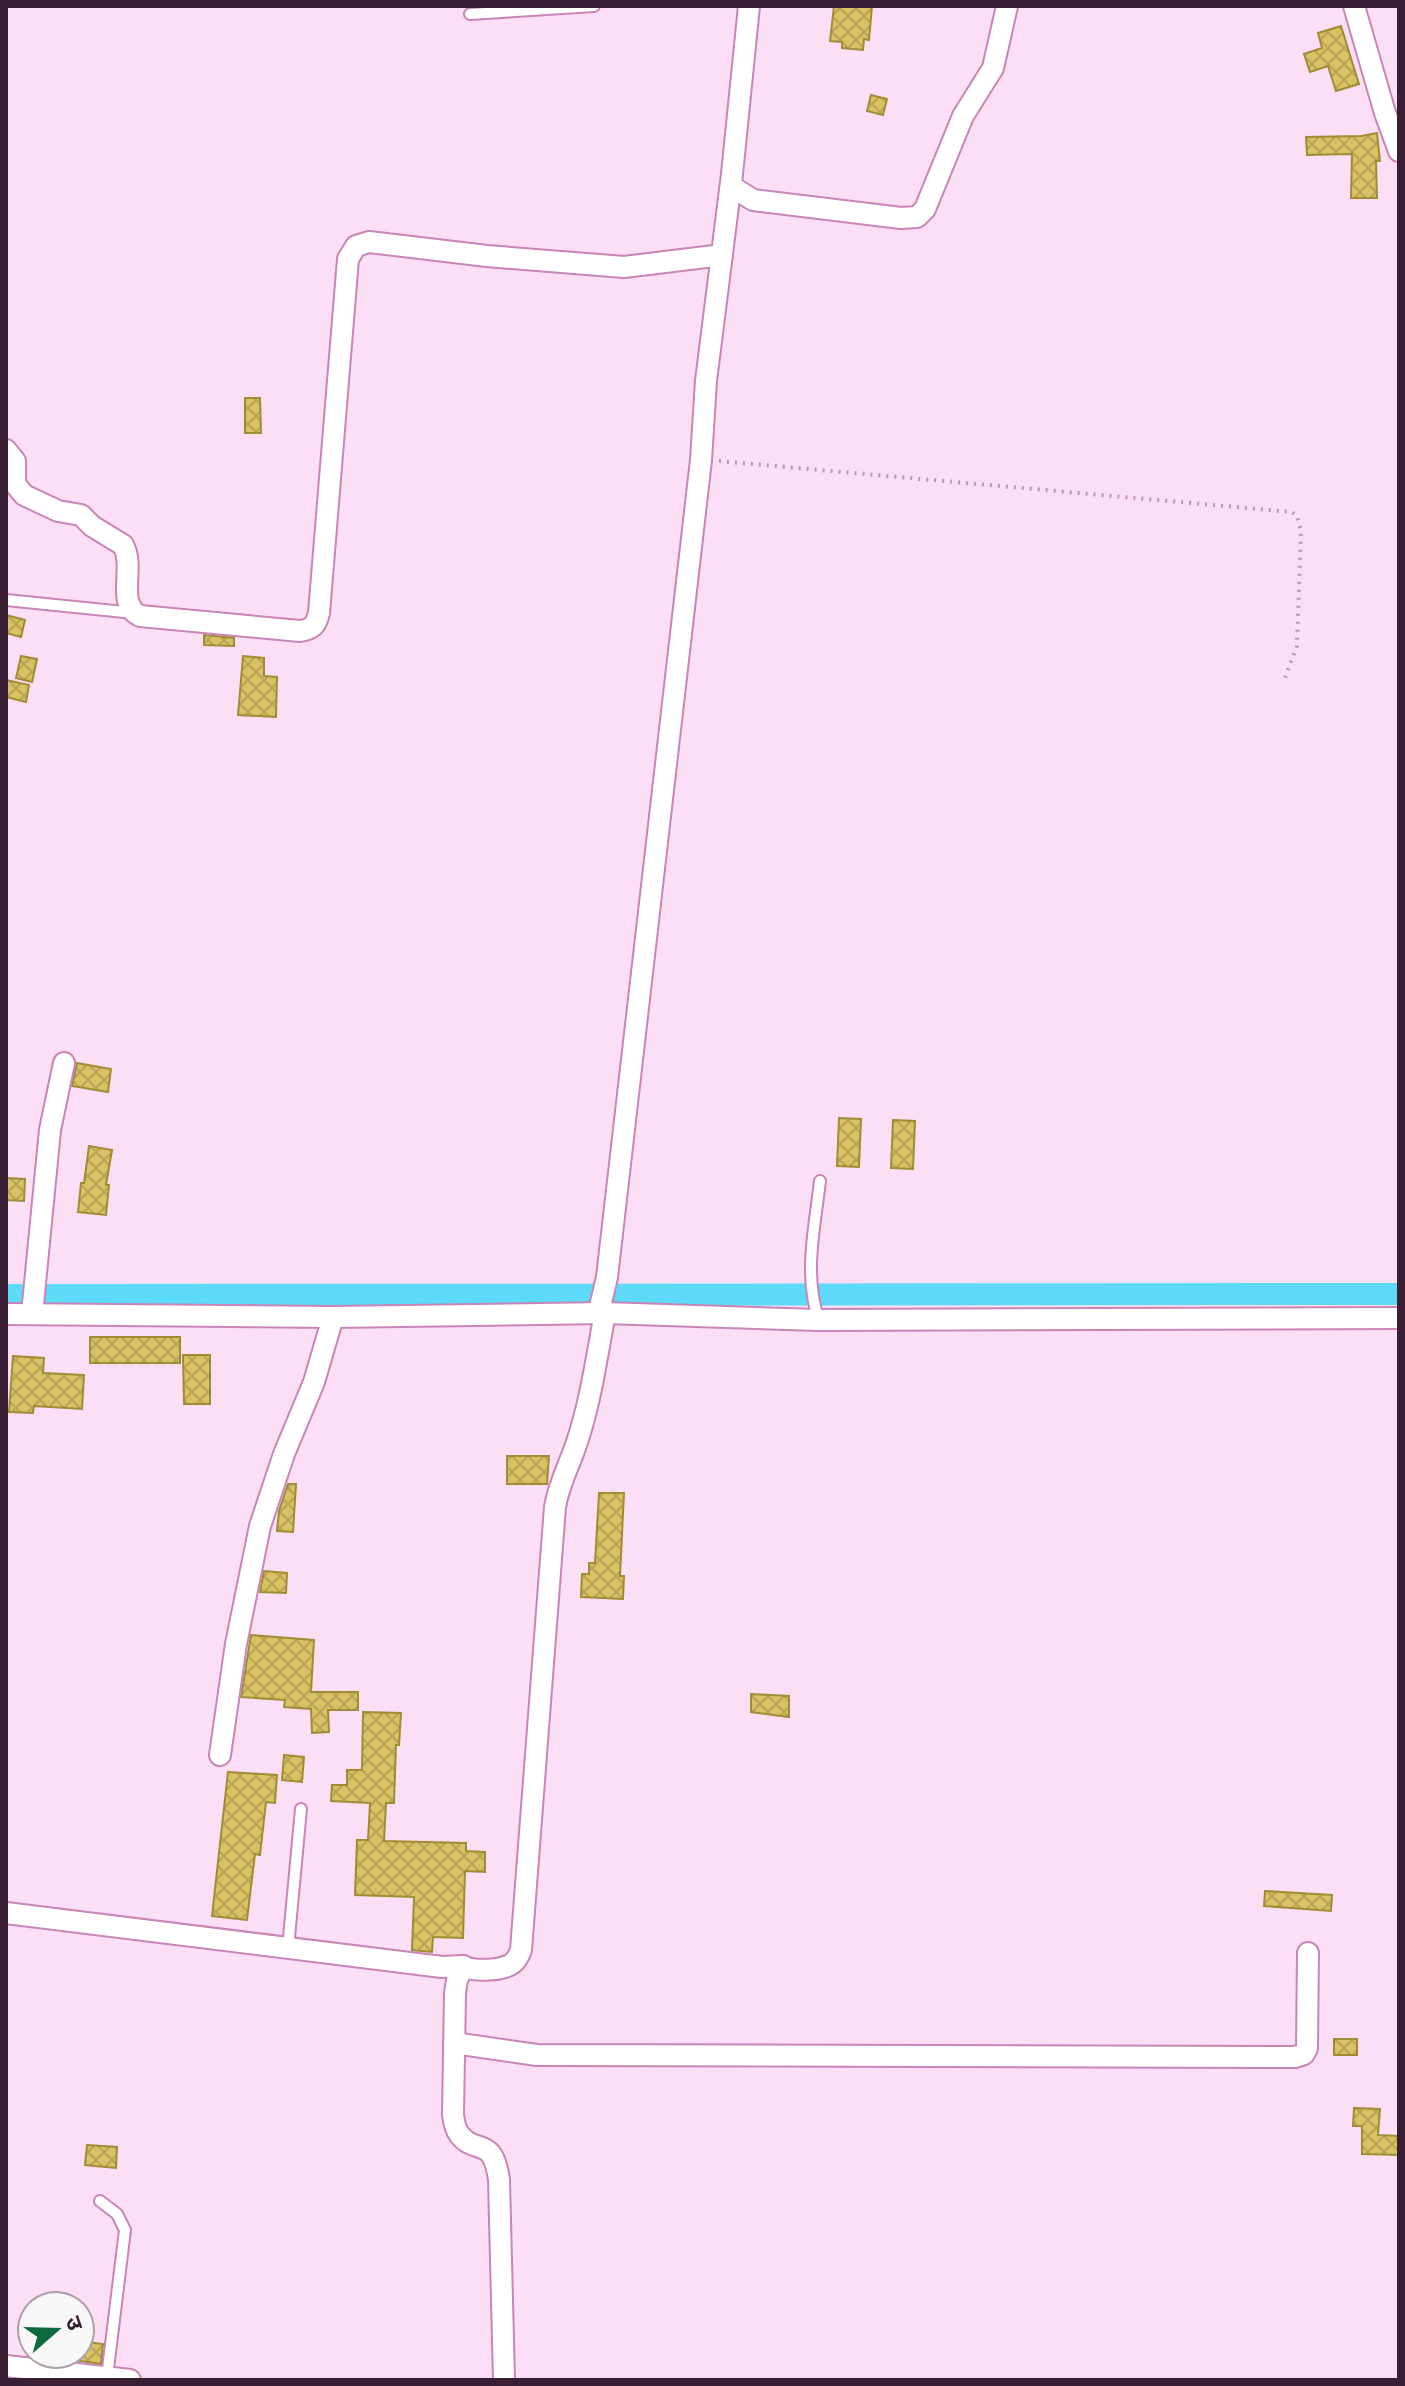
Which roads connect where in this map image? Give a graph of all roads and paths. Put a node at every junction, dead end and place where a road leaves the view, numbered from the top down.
1 (594, 6) edge
2 (749, 6) edge
3 (1007, 6) edge
4 (1354, 6) edge
5 (470, 14) dead end
6 (1399, 151) edge
7 (731, 186) junction
8 (722, 255) junction
9 (6, 450) edge
10 (701, 460) junction
11 (6, 600) edge
12 (134, 613) junction
13 (1283, 683) dead end
14 (64, 1063) dead end
15 (820, 1181) dead end
16 (32, 1309) junction
17 (602, 1312) junction
18 (6, 1314) edge
19 (817, 1314) junction
20 (333, 1317) junction
21 (1399, 1318) edge
22 (220, 1755) dead end
23 (301, 1809) dead end
24 (6, 1913) edge
25 (288, 1948) junction
26 (1308, 1953) dead end
27 (463, 1966) junction
28 (454, 2043) junction
29 (100, 2201) dead end
30 (6, 2366) edge
31 (107, 2377) junction
32 (130, 2380) edge
33 (504, 2380) edge

1 - 5 lane
2 - 7 street
3 - 7 street
4 - 6 street
7 - 8 street
8 - 10 street
8 - 12 street
9 - 12 street
10 - 13 path
10 - 17 street
11 - 12 lane
14 - 16 street
15 - 19 lane
16 - 18 street
16 - 20 street
17 - 19 street
17 - 20 street
17 - 27 street
19 - 21 street
20 - 22 street
23 - 25 lane
24 - 25 street
25 - 27 street
26 - 28 street
27 - 28 street
28 - 33 street
29 - 31 lane
30 - 31 street
31 - 32 street

